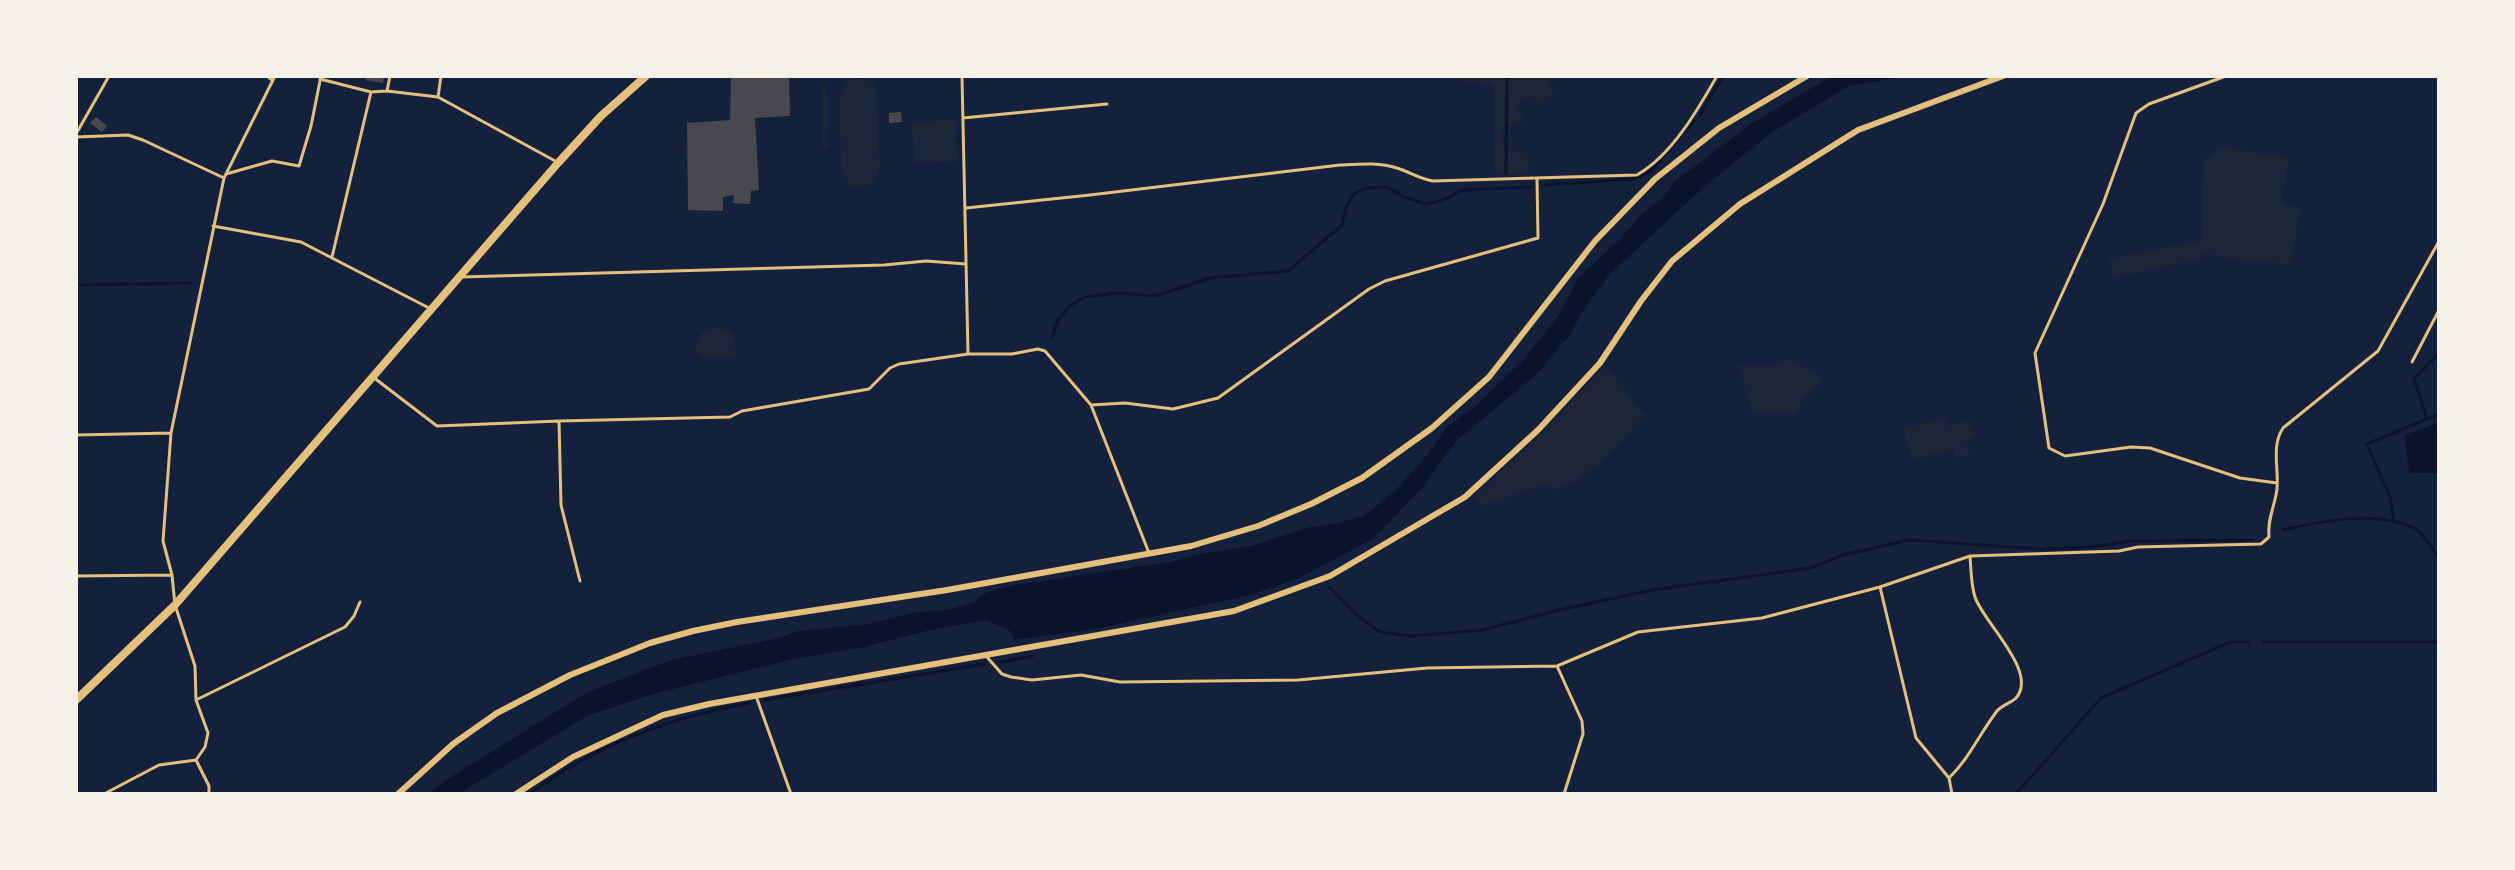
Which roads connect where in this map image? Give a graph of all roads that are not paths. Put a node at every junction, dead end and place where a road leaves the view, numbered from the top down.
1 (109, 76) edge
2 (267, 76) edge
3 (390, 76) edge
4 (441, 76) edge
5 (646, 76) edge
6 (962, 76) edge
7 (1717, 76) edge
8 (1807, 76) edge
9 (2003, 76) edge
10 (2226, 76) edge
11 (273, 78) edge
12 (320, 78) edge
13 (387, 91) junction
14 (371, 92) junction
15 (438, 97) junction
16 (1107, 104) dead end
17 (963, 118) junction
18 (76, 135) edge
19 (558, 163) junction
20 (225, 176) junction
21 (1537, 178) junction
22 (966, 208) junction
23 (213, 225) junction
24 (2439, 243) edge
25 (332, 257) junction
26 (966, 264) junction
27 (461, 277) junction
28 (431, 309) junction
29 (2439, 312) edge
30 (968, 354) junction
31 (2412, 362) dead end
32 (372, 377) junction
33 (1091, 405) junction
34 (559, 421) junction
35 (171, 433) junction
36 (76, 435) edge
37 (2277, 483) junction
38 (1149, 555) junction
39 (1970, 556) junction
40 (172, 575) junction
41 (76, 576) edge
42 (580, 580) dead end
43 (1880, 586) junction
44 (360, 602) dead end
45 (175, 605) junction
46 (986, 656) junction
47 (1557, 666) junction
48 (756, 696) junction
49 (76, 700) edge
50 (196, 700) junction
51 (196, 760) junction
52 (1949, 778) junction
53 (104, 794) edge
54 (209, 794) edge
55 (398, 794) edge
56 (516, 794) edge
57 (791, 794) edge
58 (1564, 794) edge
59 (1952, 794) edge

1 - 18 lane
2 - 11 lane
3 - 13 lane
4 - 15 lane
5 - 19 main road
6 - 17 lane
7 - 21 lane
8 - 38 street
9 - 46 street
10 - 37 lane
11 - 20 lane
12 - 14 lane
12 - 20 lane
13 - 14 lane
13 - 15 lane
14 - 25 lane
15 - 19 lane
16 - 17 lane
17 - 22 lane
18 - 20 lane
19 - 27 main road
20 - 23 lane
21 - 22 lane
21 - 33 lane
22 - 26 lane
23 - 25 lane
23 - 35 lane
24 - 37 lane
25 - 28 lane
26 - 27 lane
26 - 30 lane
27 - 28 main road
28 - 32 main road
29 - 31 lane
30 - 33 lane
30 - 34 lane
32 - 34 lane
32 - 45 main road
33 - 38 lane
34 - 42 lane
35 - 36 lane
35 - 40 lane
37 - 39 lane
38 - 55 street
39 - 43 lane
39 - 52 lane
40 - 41 lane
40 - 45 lane
43 - 47 lane
43 - 52 lane
44 - 50 lane
45 - 49 main road
45 - 50 lane
46 - 47 lane
46 - 48 street
47 - 58 lane
48 - 56 street
48 - 57 lane
50 - 51 lane
51 - 53 lane
51 - 54 lane
52 - 59 lane

